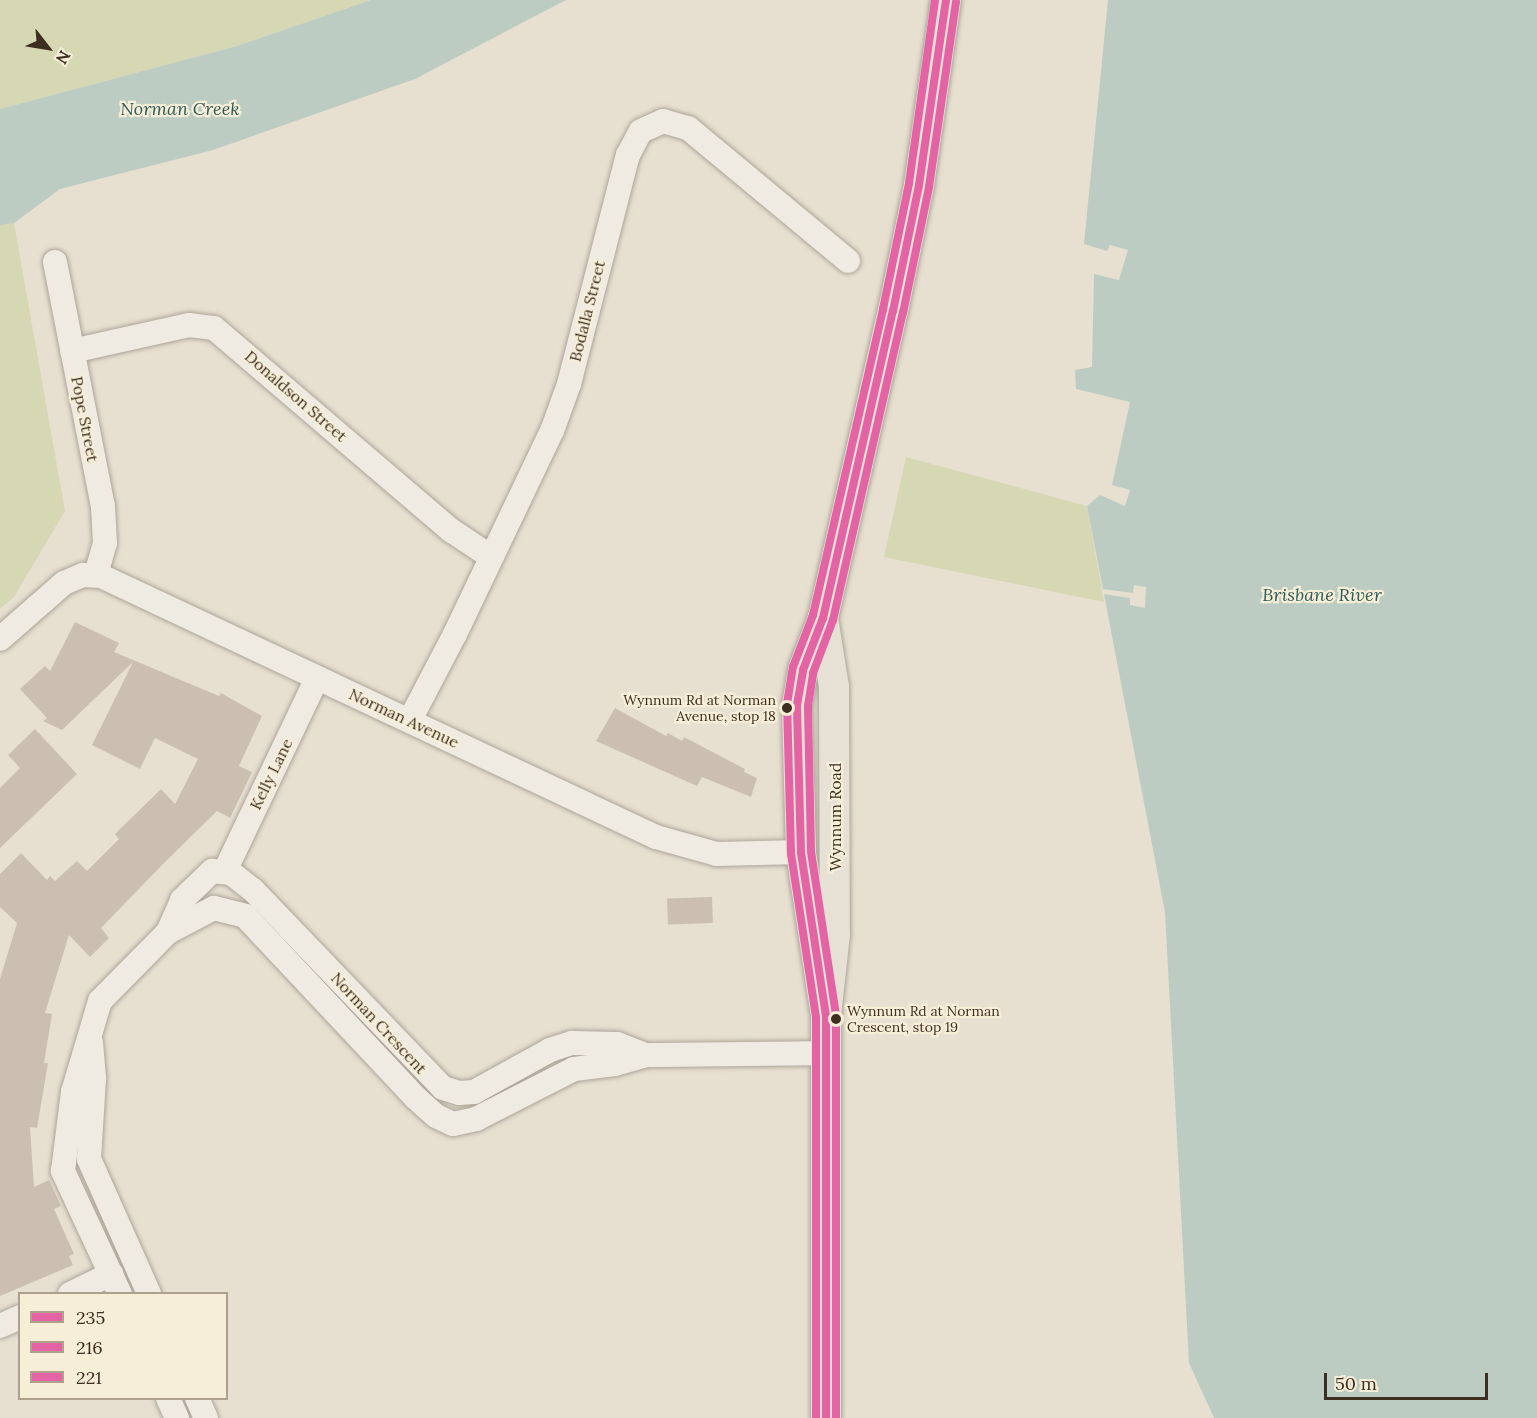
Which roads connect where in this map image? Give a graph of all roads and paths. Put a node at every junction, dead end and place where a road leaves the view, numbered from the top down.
1 (946, 0) edge
2 (848, 261) dead end
3 (56, 262) dead end
4 (72, 351) junction
5 (491, 557) junction
6 (96, 574) junction
7 (823, 618) junction
8 (0, 639) edge
9 (317, 678) junction
10 (410, 720) junction
11 (834, 851) junction
12 (801, 852) junction
13 (225, 871) junction
14 (168, 932) junction
15 (826, 1016) junction
16 (90, 1032) junction
17 (826, 1053) junction
18 (646, 1055) junction
19 (115, 1284) edge
20 (75, 1292) edge
21 (149, 1292) edge
22 (18, 1318) edge
23 (0, 1326) edge
24 (169, 1400) edge
25 (198, 1400) edge
26 (177, 1418) edge
27 (206, 1418) edge
28 (826, 1418) edge

1 - 7 main road, Wynnum Road
2 - 5 street, Bodalla Street
3 - 4 street, Pope Street
4 - 5 street, Donaldson Street
4 - 6 street, Pope Street
5 - 10 street, Bodalla Street
6 - 8 street
6 - 9 street, Norman Avenue
7 - 11 main road, Wynnum Road
7 - 12 main road, Wynnum Road
9 - 10 street, Norman Avenue
9 - 13 street, Kelly Lane
10 - 12 street, Norman Avenue
11 - 12 main road, Norman Avenue
11 - 15 main road, Wynnum Road
12 - 15 main road, Wynnum Road
13 - 14 street, Norman Crescent
13 - 18 street, Norman Crescent
14 - 16 street, Norman Crescent
14 - 18 street, Norman Crescent
15 - 17 main road, Wynnum Road
16 - 19 street, Norman Crescent
16 - 21 street, Norman Crescent
17 - 18 street, Norman Crescent
17 - 28 main road, Wynnum Road
19 - 20 street
22 - 23 street
24 - 26 street
25 - 27 street

